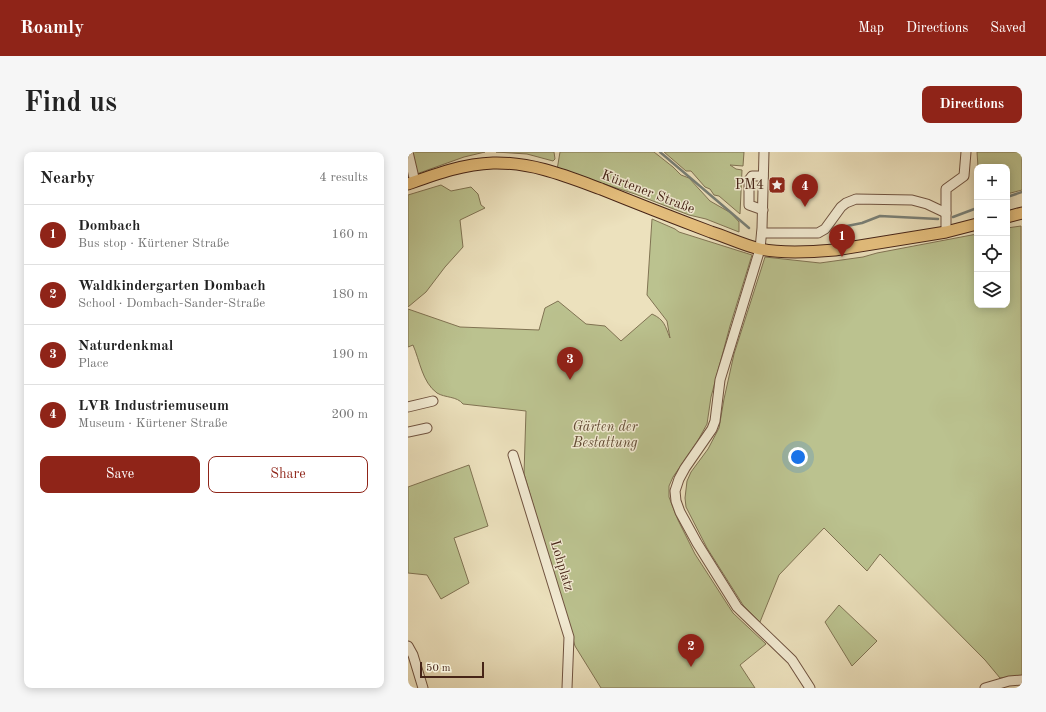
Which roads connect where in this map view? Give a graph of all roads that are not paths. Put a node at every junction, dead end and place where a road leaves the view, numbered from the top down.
1 (408, 152) edge
2 (764, 152) edge
3 (966, 152) edge
4 (763, 176) junction
5 (411, 183) edge
6 (763, 210) junction
7 (1022, 212) edge
8 (946, 213) junction
9 (1010, 216) edge
10 (974, 225) edge
11 (946, 232) junction
12 (762, 233) junction
13 (760, 249) junction
14 (433, 401) dead end
15 (408, 407) edge
16 (427, 428) dead end
17 (408, 432) edge
18 (513, 455) dead end
19 (408, 646) edge
20 (1022, 680) edge
21 (423, 688) edge
22 (567, 688) edge
23 (810, 688) edge
24 (985, 688) edge

1 - 5 street
2 - 4 street
3 - 8 street
4 - 6 street
4 - 6 street
5 - 13 main road, Kürtener Straße
6 - 12 street
7 - 9 main road
8 - 11 street
8 - 12 street
10 - 11 main road, Kürtener Straße
11 - 13 main road, Kürtener Straße
12 - 13 street
13 - 23 street
14 - 15 street
16 - 17 street
18 - 22 street, Lohplatz
19 - 21 street
20 - 24 street

